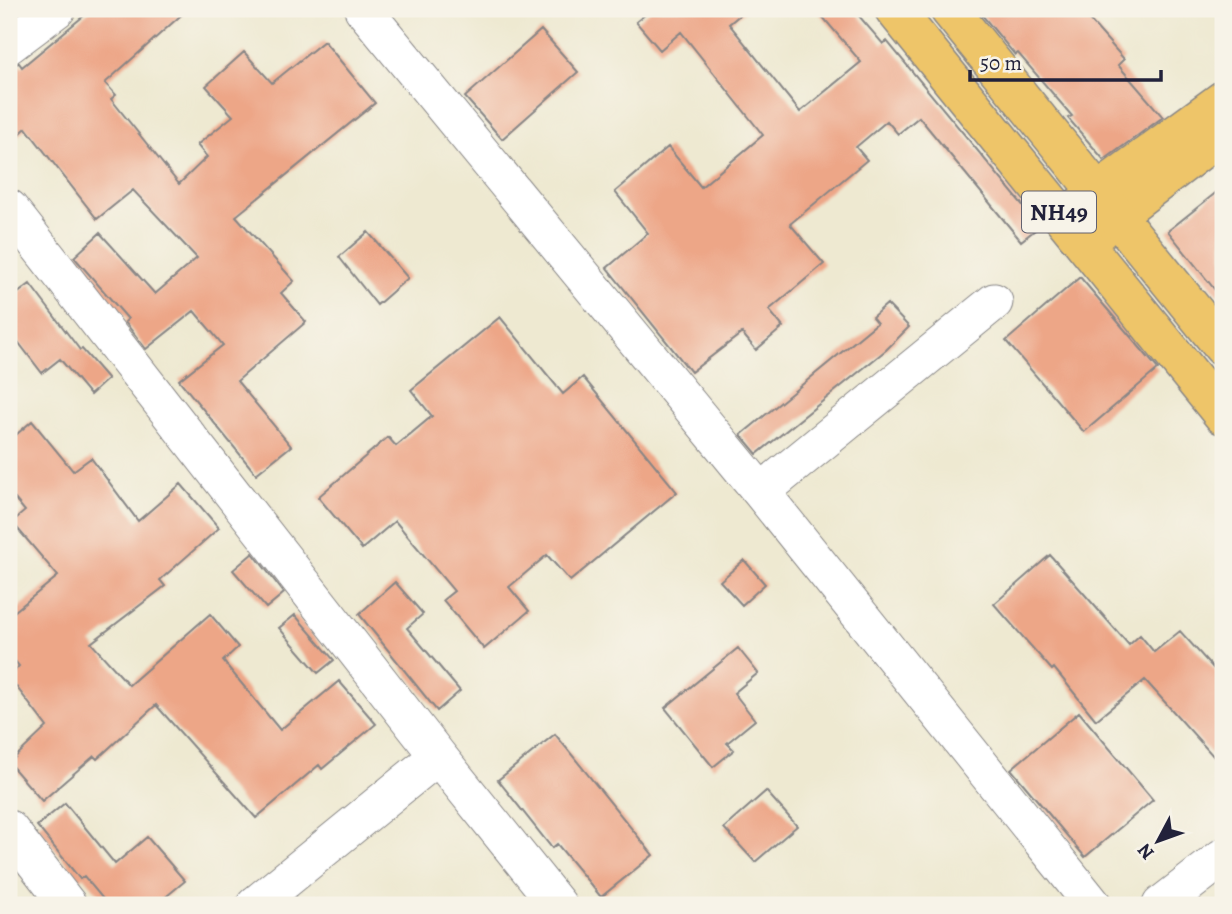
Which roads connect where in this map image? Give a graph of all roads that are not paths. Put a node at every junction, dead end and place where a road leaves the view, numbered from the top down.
1 (57, 9) edge
2 (363, 9) edge
3 (894, 9) edge
4 (949, 9) edge
5 (9, 45) edge
6 (1223, 100) edge
7 (1223, 133) edge
8 (1106, 204) junction
9 (9, 208) edge
10 (1075, 232) junction
11 (995, 302) dead end
12 (1223, 347) edge
13 (1223, 415) edge
14 (761, 492) junction
15 (438, 757) junction
16 (9, 829) edge
17 (1223, 857) edge
18 (68, 905) edge
19 (255, 905) edge
20 (558, 905) edge
21 (1093, 905) edge
22 (1161, 905) edge

1 - 5 street
2 - 14 street
3 - 10 main road, NH49
4 - 8 main road, NH49
6 - 8 main road
7 - 8 main road
8 - 10 main road
8 - 12 main road, NH49
9 - 15 street
10 - 13 main road, NH49
11 - 14 street
14 - 21 street
15 - 19 street
15 - 20 street
16 - 18 street
17 - 22 street

